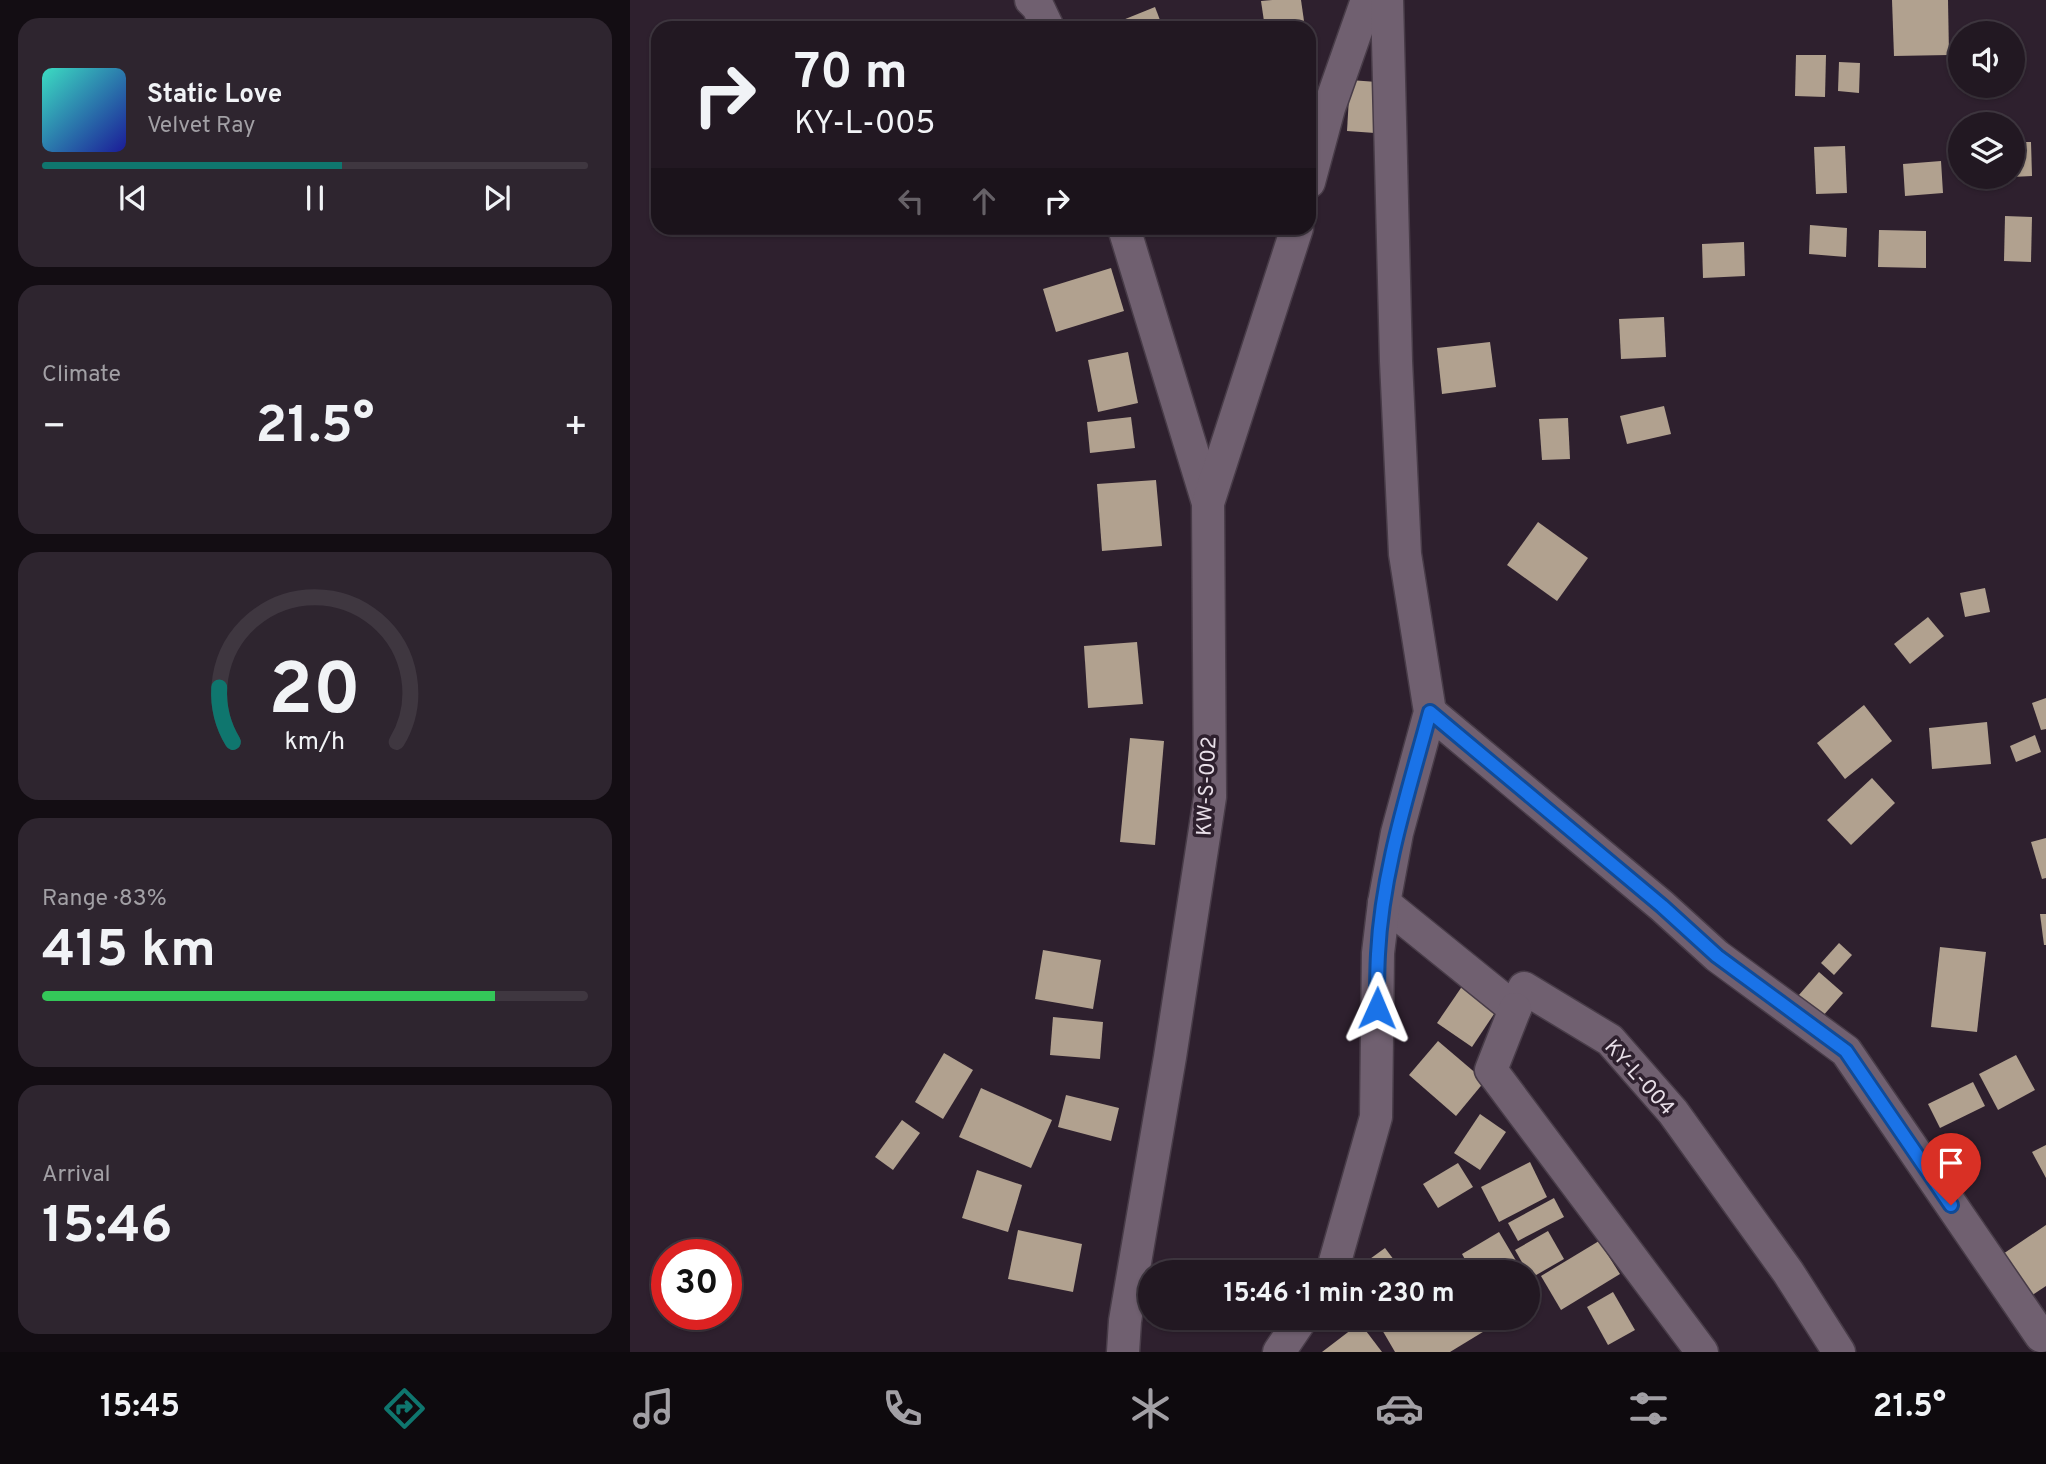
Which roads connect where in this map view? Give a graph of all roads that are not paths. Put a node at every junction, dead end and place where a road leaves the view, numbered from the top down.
1 (1031, 0) edge
2 (1367, 0) edge
3 (1387, 0) edge
4 (1044, 21) edge
5 (1316, 155) edge
6 (1126, 235) edge
7 (1295, 235) edge
8 (1208, 503) junction
9 (1430, 712) junction
10 (1384, 903) junction
11 (1515, 1009) junction
12 (1335, 1260) edge
13 (1294, 1330) edge
14 (2037, 1341) edge
15 (1123, 1352) edge
16 (1279, 1352) edge
17 (1702, 1352) edge
18 (1839, 1352) edge

1 - 4 street
2 - 5 street
3 - 9 street
6 - 8 street
7 - 8 street, KW-S-002
8 - 15 street, KW-S-002
9 - 10 street
9 - 14 street
10 - 11 street
10 - 12 street
11 - 17 street
11 - 18 street, KY-L-004
13 - 16 street

